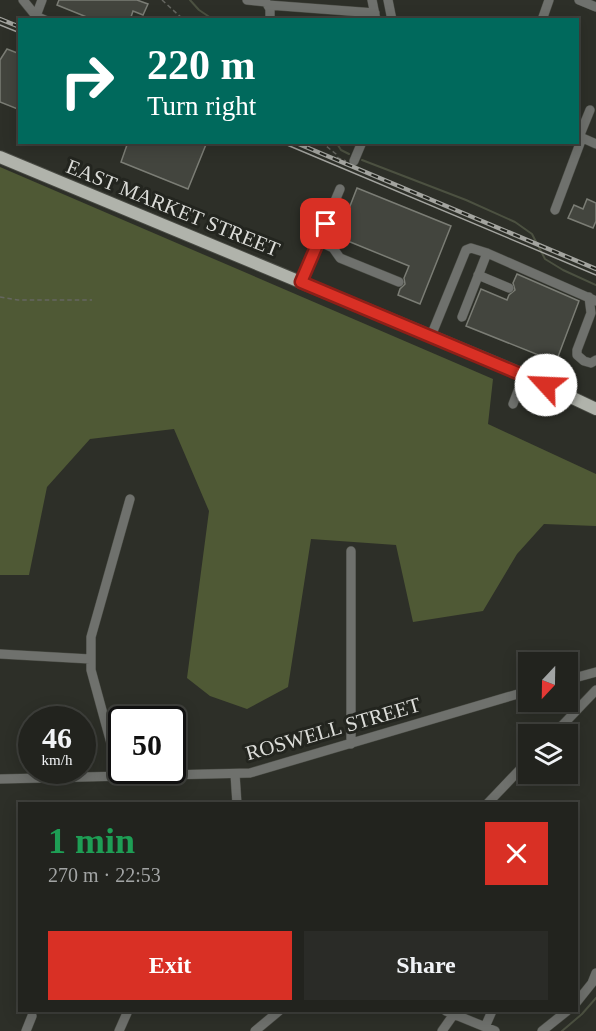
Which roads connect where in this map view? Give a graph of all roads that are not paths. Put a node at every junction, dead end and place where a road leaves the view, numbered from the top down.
1 (22, 0) edge
2 (42, 0) edge
3 (247, 0) edge
4 (372, 0) edge
5 (388, 0) edge
6 (549, 0) edge
7 (579, 0) edge
8 (268, 5) junction
9 (596, 7) edge
10 (375, 16) edge
11 (40, 18) edge
12 (270, 18) edge
13 (392, 18) edge
14 (543, 18) edge
15 (592, 112) edge
16 (580, 138) edge
17 (361, 144) edge
18 (578, 144) edge
19 (596, 144) edge
20 (0, 157) edge
21 (351, 162) road end
22 (340, 189) dead end
23 (555, 210) dead end
24 (318, 241) junction
25 (487, 253) junction
26 (478, 275) junction
27 (301, 282) junction
28 (399, 282) dead end
29 (509, 288) dead end
30 (593, 299) edge
31 (462, 318) dead end
32 (431, 336) junction
33 (596, 360) edge
34 (524, 375) junction
35 (513, 405) dead end
36 (596, 409) edge
37 (130, 499) dead end
38 (351, 551) dead end
39 (0, 654) edge
40 (90, 659) junction
41 (596, 672) edge
42 (578, 677) edge
43 (596, 690) edge
44 (518, 695) edge
45 (564, 724) edge
46 (108, 729) edge
47 (351, 744) junction
48 (518, 771) edge
49 (235, 774) junction
50 (186, 775) edge
51 (108, 776) edge
52 (0, 779) edge
53 (237, 802) edge
54 (489, 802) edge
55 (596, 973) edge
56 (578, 1000) edge
57 (278, 1012) edge
58 (492, 1012) edge
59 (566, 1012) edge
60 (127, 1013) dead end
61 (450, 1013) edge
62 (32, 1016) dead end
63 (485, 1027) junction
64 (26, 1031) edge
65 (119, 1031) edge
66 (255, 1031) edge
67 (442, 1031) edge
68 (495, 1031) edge
69 (542, 1031) edge

1 - 11 street
2 - 11 street
3 - 8 street
4 - 10 street
5 - 13 street
6 - 14 street
7 - 9 street
8 - 10 street
8 - 12 street
15 - 16 street
16 - 19 street
17 - 21 street
18 - 23 street
20 - 27 main road, EAST MARKET STREET
22 - 24 street
24 - 27 street
24 - 28 street
25 - 26 street
25 - 30 street
25 - 32 street
26 - 29 street
26 - 31 street
27 - 32 main road, EAST MARKET STREET
30 - 33 street
32 - 34 main road, EAST MARKET STREET
34 - 35 street
34 - 36 main road, EAST MARKET STREET
37 - 40 street
38 - 47 street
39 - 40 street
40 - 46 street
41 - 42 street
43 - 45 street
44 - 47 street, ROSWELL STREET
47 - 49 street, ROSWELL STREET
48 - 54 street
49 - 50 street, ROSWELL STREET
49 - 53 street
51 - 52 street, ROSWELL STREET
55 - 56 street
57 - 66 street
58 - 63 street
59 - 69 street
60 - 65 street
61 - 63 street
61 - 67 street
62 - 64 street
63 - 68 street

